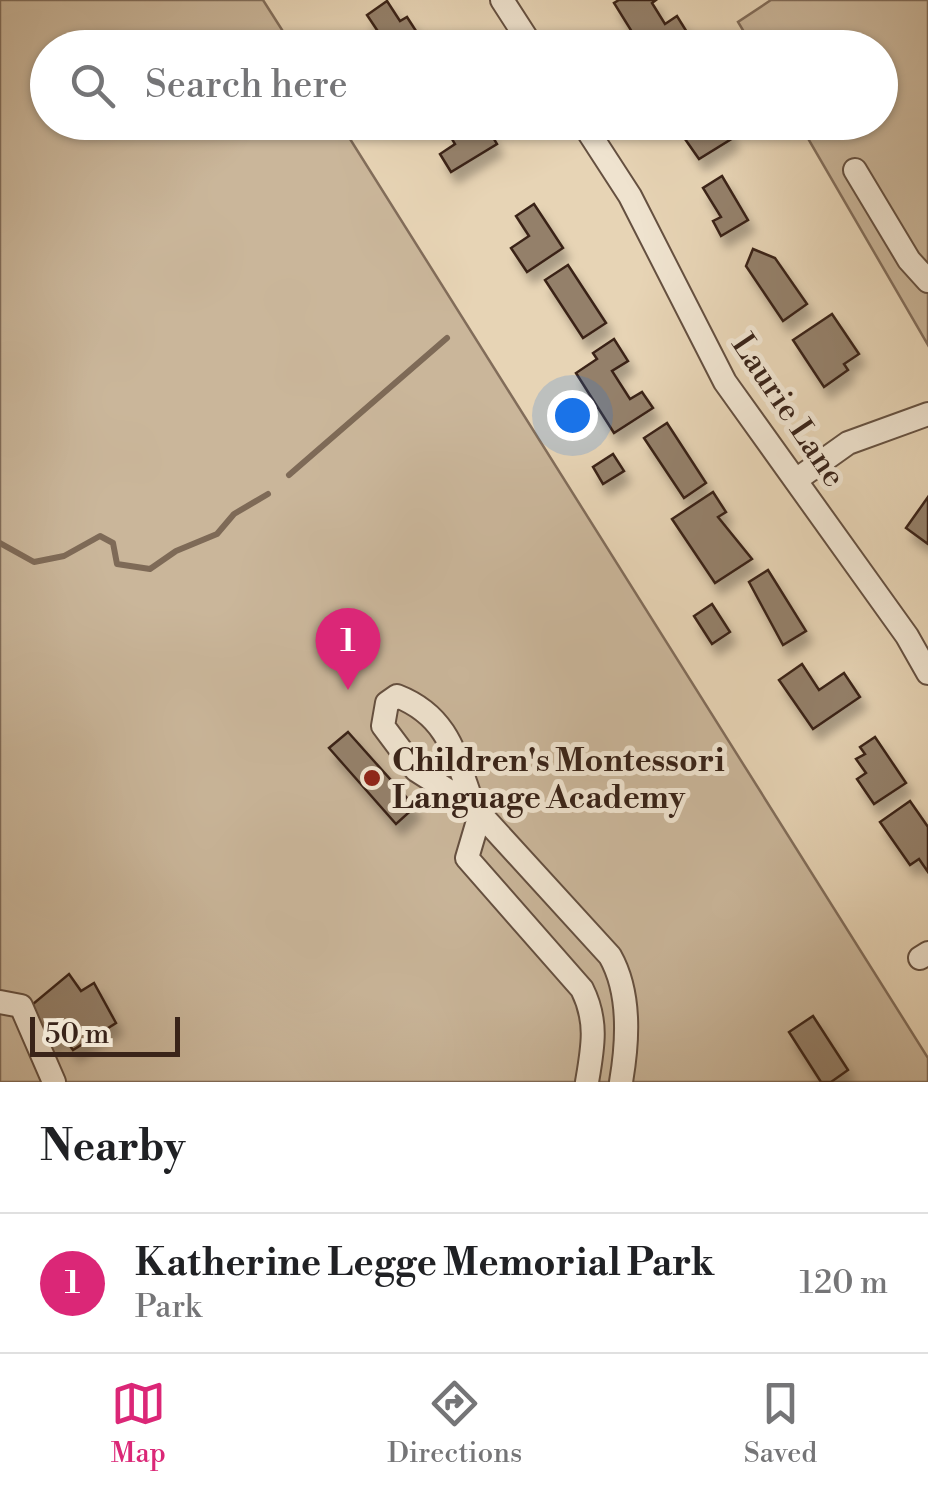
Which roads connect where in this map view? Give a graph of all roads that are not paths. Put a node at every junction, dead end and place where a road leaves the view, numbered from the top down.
1 (502, 0) edge
2 (521, 30) edge
3 (594, 140) edge
4 (855, 170) dead end
5 (928, 281) edge
6 (928, 414) edge
7 (796, 480) junction
8 (928, 673) edge
9 (477, 810) junction
10 (0, 1002) edge
11 (54, 1082) edge
12 (587, 1082) edge
13 (621, 1082) edge

1 - 2 street
3 - 7 street, Laurie Lane
4 - 5 street
6 - 7 street
7 - 8 street, Laurie Lane
9 - 9 street
9 - 12 street
9 - 13 street
10 - 11 street

